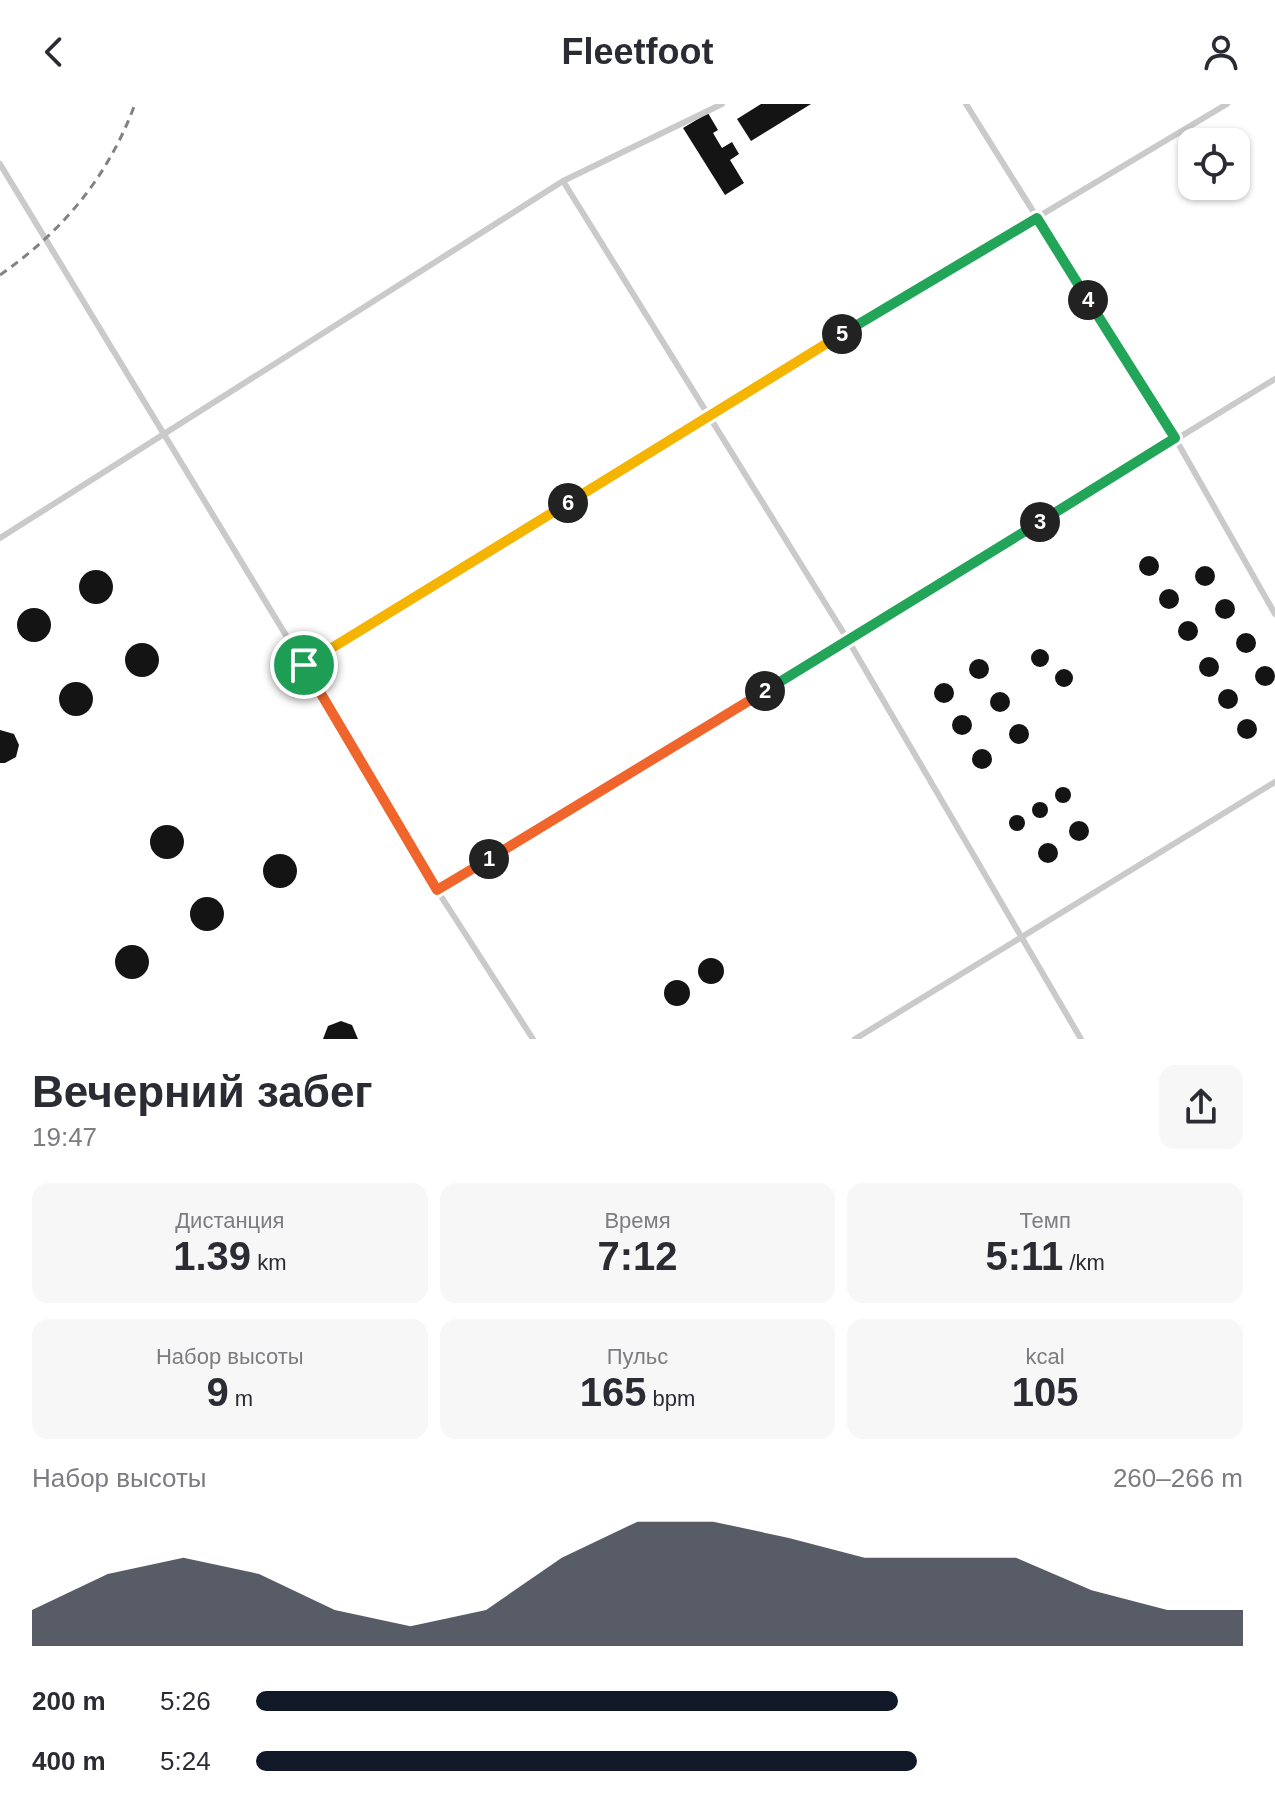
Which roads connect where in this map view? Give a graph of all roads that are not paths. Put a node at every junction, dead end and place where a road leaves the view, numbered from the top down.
1 (722, 104) edge
2 (966, 104) edge
3 (1227, 104) edge
4 (0, 164) edge
5 (563, 181) junction
6 (1037, 218) junction
7 (1275, 379) edge
8 (712, 415) junction
9 (164, 437) junction
10 (1175, 438) junction
11 (0, 538) edge
12 (1275, 614) edge
13 (848, 640) junction
14 (304, 665) junction
15 (1275, 782) edge
16 (437, 890) junction
17 (1021, 938) junction
18 (533, 1039) edge
19 (855, 1039) edge
20 (1081, 1039) edge

1 - 5 lane
2 - 6 lane
3 - 6 lane
4 - 9 lane
5 - 8 lane
5 - 9 lane
6 - 8 lane
6 - 10 lane
7 - 10 lane
8 - 13 lane
8 - 14 lane
9 - 11 lane
9 - 14 lane
10 - 12 lane
10 - 13 lane
13 - 16 lane
13 - 17 lane
14 - 16 lane
15 - 17 lane
16 - 18 lane
17 - 19 lane
17 - 20 lane

